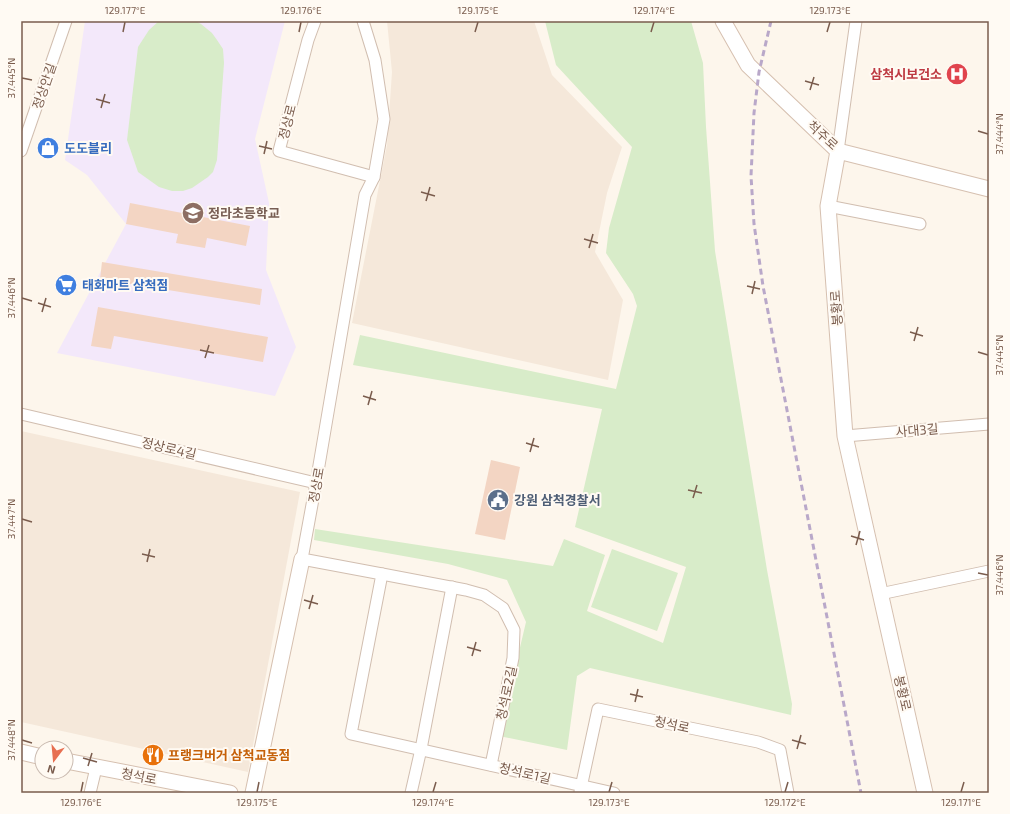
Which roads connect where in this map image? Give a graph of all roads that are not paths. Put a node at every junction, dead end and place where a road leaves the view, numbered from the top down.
1 (66, 21) edge
2 (315, 21) edge
3 (363, 21) edge
4 (723, 21) edge
5 (856, 21) edge
6 (21, 151) edge
7 (838, 151) junction
8 (374, 177) junction
9 (989, 189) edge
10 (828, 206) junction
11 (920, 224) dead end
12 (21, 414) edge
13 (989, 424) edge
14 (845, 436) junction
15 (316, 483) junction
16 (302, 559) junction
17 (989, 571) edge
18 (382, 574) junction
19 (452, 587) junction
20 (880, 594) junction
21 (421, 749) junction
22 (21, 752) edge
23 (34, 755) edge
24 (74, 764) edge
25 (491, 765) junction
26 (96, 768) junction
27 (581, 789) edge
28 (90, 793) edge
29 (230, 793) edge
30 (253, 793) edge
31 (411, 793) edge
32 (614, 793) edge
33 (788, 793) edge
34 (925, 793) edge

1 - 6 street, 정상안길
2 - 8 street, 정상로
3 - 8 street, 정상로
4 - 7 street, 척주로
5 - 7 street, 봉황로
7 - 9 street, 척주로
7 - 10 street, 봉황로
8 - 15 street, 정상로
10 - 11 street
10 - 14 street, 봉황로
12 - 15 street, 정상로4길
13 - 14 street, 사대3길
14 - 20 street, 봉황로
15 - 16 street, 정상로
16 - 18 street, 청석로2길
16 - 30 street, 정상로
17 - 20 street
18 - 19 street, 청석로2길
18 - 21 street
19 - 21 street
19 - 25 street, 청석로2길
20 - 34 street, 봉황로
21 - 25 street
21 - 31 street
22 - 23 street
24 - 26 street, 청석로
25 - 27 street, 청석로1길
26 - 28 street
26 - 29 street, 청석로
27 - 32 street, 청석로1길
27 - 33 street, 청석로

